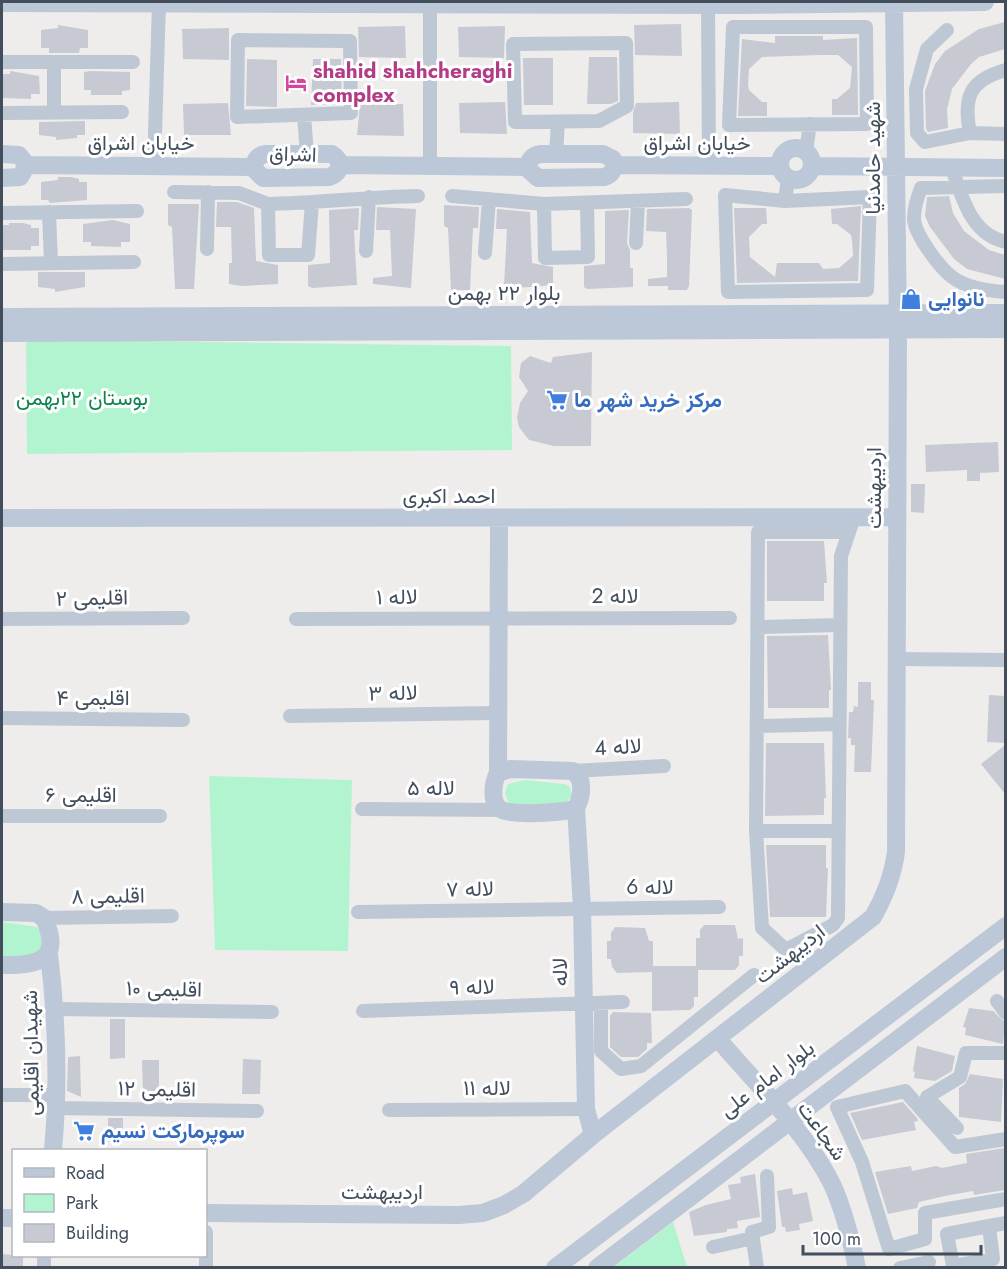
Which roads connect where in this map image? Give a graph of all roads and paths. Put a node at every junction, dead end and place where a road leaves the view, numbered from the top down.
1 (20, 2) edge
2 (296, 2) edge
3 (894, 2) edge
4 (985, 2) edge
5 (2, 3) edge
6 (159, 3) edge
7 (574, 3) edge
8 (430, 4) junction
9 (708, 5) junction
10 (947, 30) dead end
11 (2, 62) edge
12 (54, 62) junction
13 (133, 62) dead end
14 (1005, 70) edge
15 (54, 112) junction
16 (122, 112) dead end
17 (2, 113) edge
18 (304, 115) junction
19 (558, 122) junction
20 (810, 124) junction
21 (970, 133) junction
22 (1005, 134) edge
23 (2, 154) edge
24 (307, 154) junction
25 (556, 154) junction
26 (809, 159) junction
27 (27, 165) junction
28 (340, 165) junction
29 (614, 165) junction
30 (154, 166) junction
31 (254, 166) junction
32 (430, 166) junction
33 (528, 166) junction
34 (709, 166) junction
35 (895, 167) junction
36 (952, 168) junction
37 (1005, 168) edge
38 (784, 172) junction
39 (2, 178) edge
40 (284, 178) junction
41 (554, 178) junction
42 (1005, 186) edge
43 (959, 188) junction
44 (174, 192) dead end
45 (208, 192) junction
46 (369, 196) junction
47 (418, 196) dead end
48 (452, 196) dead end
49 (686, 199) dead end
50 (489, 200) junction
51 (638, 201) junction
52 (785, 201) junction
53 (312, 203) junction
54 (588, 203) junction
55 (268, 204) junction
56 (285, 204) junction
57 (550, 204) junction
58 (49, 212) junction
59 (137, 212) dead end
60 (2, 213) edge
61 (1005, 242) edge
62 (636, 243) dead end
63 (207, 249) dead end
64 (366, 251) dead end
65 (486, 253) dead end
66 (134, 262) dead end
67 (51, 263) junction
68 (2, 264) edge
69 (1005, 292) edge
70 (1005, 313) edge
71 (2, 317) edge
72 (898, 322) junction
73 (1005, 329) edge
74 (2, 333) edge
75 (897, 518) junction
76 (2, 519) edge
77 (499, 519) junction
78 (851, 525) junction
79 (500, 616) junction
80 (183, 618) dead end
81 (730, 618) dead end
82 (296, 619) dead end
83 (2, 620) edge
84 (840, 625) junction
85 (757, 627) junction
86 (897, 659) junction
87 (1005, 660) edge
88 (496, 712) junction
89 (290, 716) dead end
90 (2, 718) edge
91 (183, 720) dead end
92 (840, 724) junction
93 (757, 726) junction
94 (664, 766) dead end
95 (573, 771) junction
96 (498, 773) junction
97 (576, 808) junction
98 (362, 809) dead end
99 (501, 810) junction
100 (2, 816) edge
101 (160, 816) dead end
102 (756, 831) junction
103 (839, 831) junction
104 (719, 907) dead end
105 (582, 908) junction
106 (2, 912) edge
107 (358, 912) dead end
108 (172, 916) dead end
109 (44, 918) junction
110 (1005, 926) edge
111 (49, 954) junction
112 (1005, 957) edge
113 (2, 964) edge
114 (754, 975) dead end
115 (997, 1001) dead end
116 (623, 1002) dead end
117 (592, 1005) junction
118 (56, 1009) junction
119 (363, 1011) dead end
120 (272, 1012) dead end
121 (1005, 1013) edge
122 (718, 1039) junction
123 (1005, 1053) edge
124 (2, 1095) edge
125 (57, 1101) junction
126 (772, 1103) junction
127 (586, 1108) junction
128 (389, 1110) dead end
129 (257, 1112) dead end
130 (789, 1122) junction
131 (957, 1128) dead end
132 (592, 1135) junction
133 (1005, 1140) edge
134 (53, 1149) edge
135 (767, 1176) dead end
136 (1005, 1200) edge
137 (207, 1213) edge
138 (1005, 1223) edge
139 (989, 1226) dead end
140 (753, 1238) junction
141 (713, 1247) dead end
142 (929, 1262) dead end
143 (555, 1268) edge
144 (597, 1268) edge
145 (757, 1268) edge
146 (856, 1268) edge
147 (900, 1268) edge

1 - 5 street
1 - 6 street
2 - 6 street
2 - 8 street
3 - 4 street
3 - 9 street
3 - 35 street, شهید حامدنیا
6 - 30 street
7 - 8 street
7 - 9 street
8 - 32 street
9 - 34 street
10 - 21 street
11 - 12 street
12 - 13 street
12 - 15 street
14 - 21 street
15 - 16 street
15 - 17 street
18 - 18 street
18 - 24 street
19 - 19 street
19 - 25 street
20 - 20 street
20 - 26 street
21 - 22 street
23 - 27 street
24 - 28 street, اشراق
24 - 31 street, اشراق
25 - 29 street
25 - 33 street
26 - 35 street
26 - 38 street
26 - 38 street
27 - 30 street, خیابان اشراق
27 - 39 street
28 - 32 street
28 - 40 street, اشراق
29 - 34 street, خیابان اشراق
29 - 41 street
30 - 31 street, خیابان اشراق
31 - 40 street, اشراق
32 - 33 street
33 - 41 street
34 - 38 street, خیابان اشراق
35 - 36 street
35 - 72 street, شهید حامدنیا
36 - 37 street
36 - 43 street
38 - 52 street
40 - 56 street
41 - 57 street
42 - 43 street
43 - 61 street
43 - 69 street
44 - 45 street
45 - 55 street
45 - 63 street
46 - 47 street
46 - 53 street
46 - 64 street
48 - 50 street
49 - 51 street
50 - 57 street
50 - 65 street
51 - 54 street
51 - 62 street
52 - 52 street
53 - 55 street
53 - 56 street
54 - 57 street
54 - 57 street
55 - 56 street
58 - 59 street
58 - 60 street
58 - 67 street
66 - 67 street
67 - 68 street
70 - 72 street, بلوار ۲۲ بهمن
71 - 72 street, بلوار ۲۲ بهمن
72 - 73 street, بلوار ۲۲ بهمن
72 - 74 street, بلوار ۲۲ بهمن
72 - 75 street, اردیبهشت
75 - 78 street, احمد اکبری
75 - 86 street, اردیبهشت
76 - 77 street, احمد اکبری
77 - 78 street, احمد اکبری
77 - 79 street
78 - 84 street
78 - 85 street
79 - 81 street, لاله 2
79 - 82 street, لاله ۱
79 - 88 street
80 - 83 street, اقلیمی ۲
84 - 85 street
84 - 92 street
85 - 93 street
86 - 87 street
86 - 122 street, اردیبهشت
88 - 89 street, لاله ۳
88 - 96 street
90 - 91 street, اقلیمی ۴
92 - 93 street
92 - 103 street
93 - 102 street
94 - 95 street, لاله 4
95 - 96 street
95 - 97 street, لاله
96 - 99 street
97 - 99 street
97 - 105 street, لاله
98 - 99 street, لاله ۵
100 - 101 street, اقلیمی ۶
102 - 103 street
102 - 103 street
104 - 105 street, لاله 6
105 - 107 street, لاله ۷
105 - 117 street, لاله
106 - 109 street
108 - 109 street, اقلیمی ۸
109 - 111 street, شهیدان اقلیمی
110 - 126 street, بلوار امام علی
111 - 113 street
111 - 118 street, شهیدان اقلیمی
112 - 130 street
114 - 117 street
115 - 121 street
116 - 117 street, لاله ۹
117 - 119 street, لاله ۹
117 - 127 street, لاله
118 - 120 street, اقلیمی ۱۰
118 - 125 street, شهیدان اقلیمی
122 - 126 street, شجاعت
122 - 132 street, اردیبهشت
123 - 131 street
124 - 125 street, اقلیمی ۱۲
125 - 129 street, اقلیمی ۱۲
125 - 134 street, شهیدان اقلیمی
126 - 130 street, شجاعت
126 - 143 street, بلوار امام علی
127 - 128 street, لاله ۱۱
127 - 132 street, لاله
130 - 144 street
130 - 146 street, شجاعت
132 - 137 street, اردیبهشت
133 - 136 street
135 - 140 street
138 - 139 street
140 - 141 street
140 - 145 street
142 - 147 street

